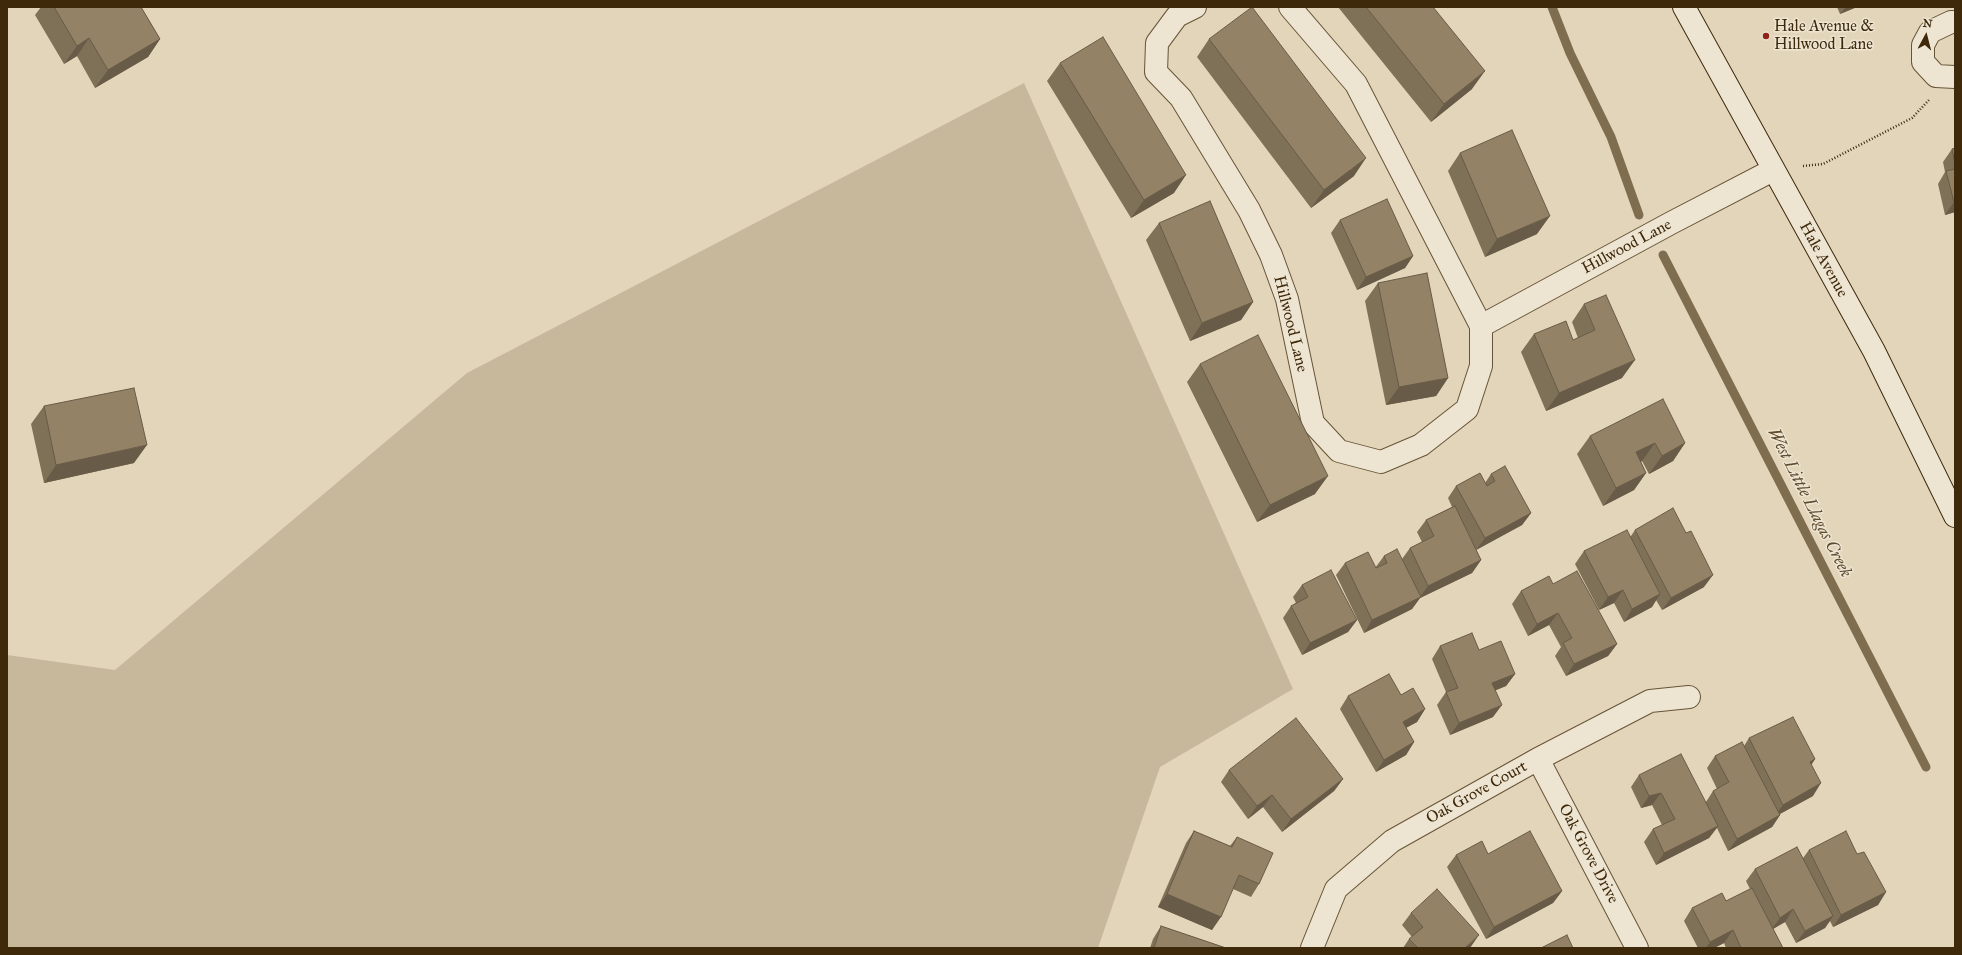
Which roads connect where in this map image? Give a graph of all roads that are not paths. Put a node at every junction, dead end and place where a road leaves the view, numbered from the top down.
1 (1195, 7) edge
2 (1290, 7) edge
3 (1684, 7) edge
4 (1955, 22) edge
5 (1945, 77) edge
6 (1773, 170) junction
7 (1481, 326) junction
8 (1955, 516) edge
9 (1689, 697) dead end
10 (1538, 759) junction
11 (1312, 948) edge
12 (1637, 948) edge

1 - 7 street, Hillwood Lane
2 - 7 street, Hillwood Lane
3 - 6 street, Hale Avenue
4 - 5 street
6 - 7 street, Hillwood Lane
6 - 8 street, Hale Avenue
9 - 10 street, Oak Grove Court
10 - 11 street, Oak Grove Court
10 - 12 street, Oak Grove Drive

